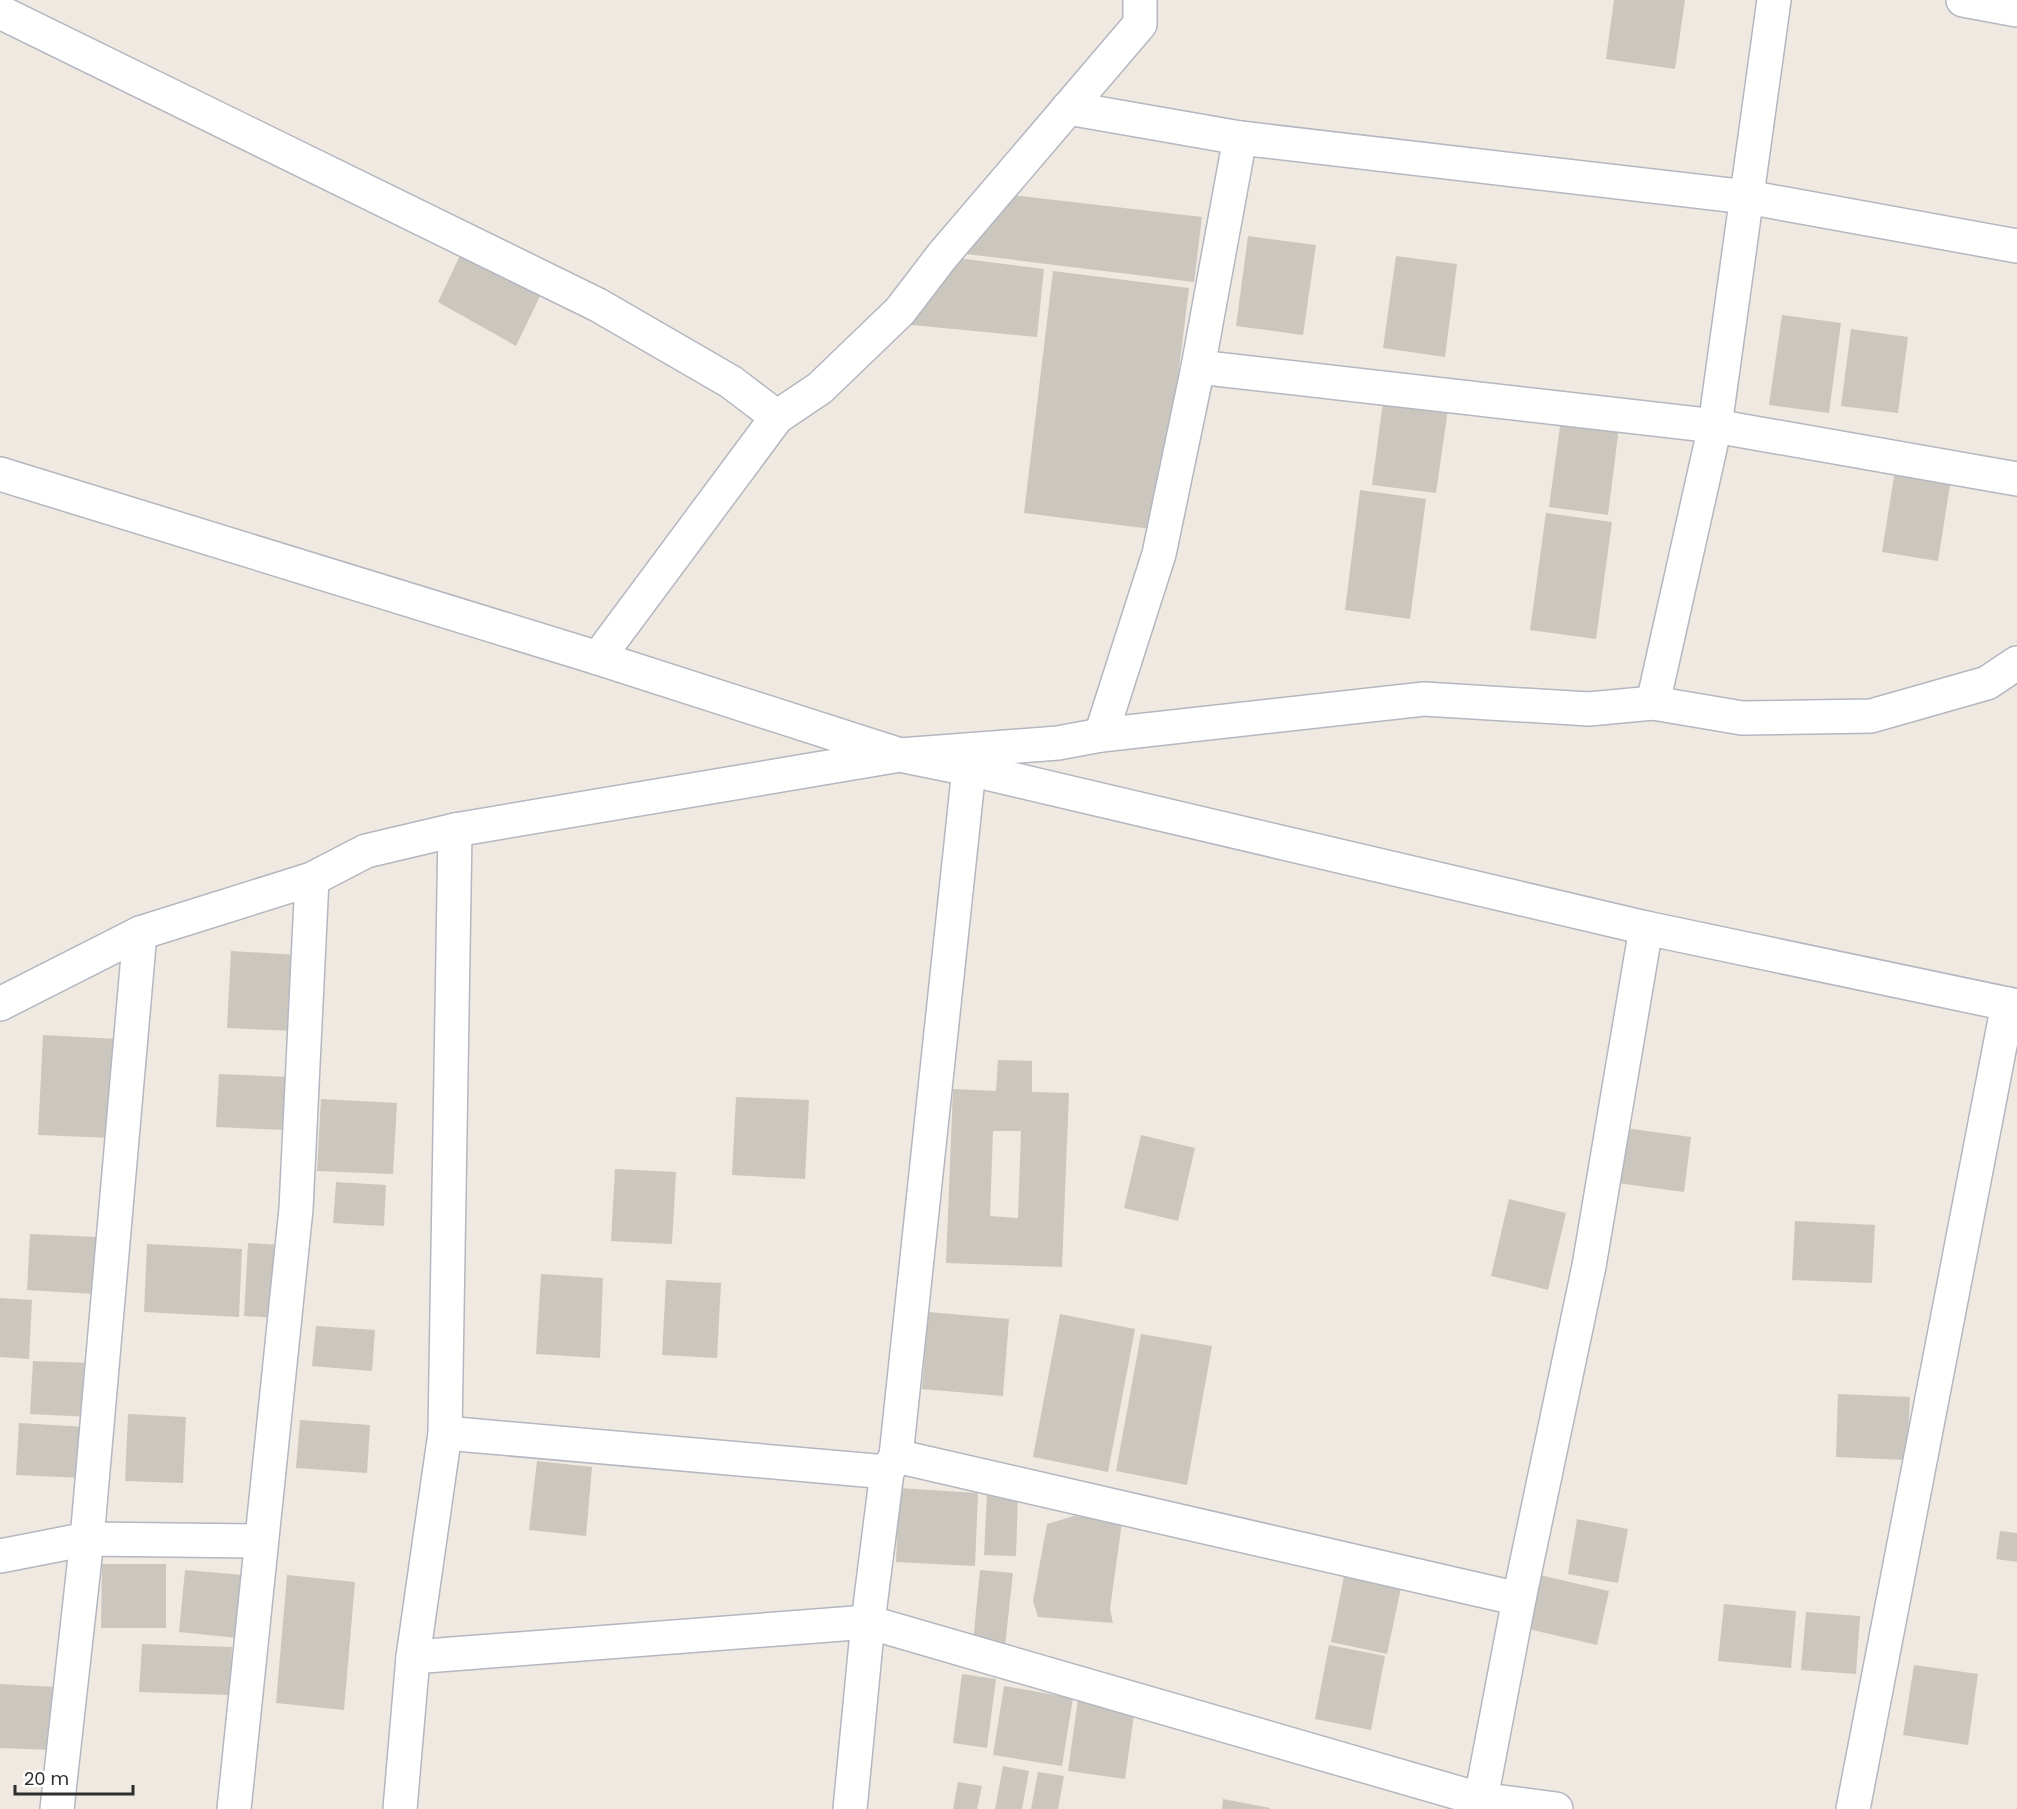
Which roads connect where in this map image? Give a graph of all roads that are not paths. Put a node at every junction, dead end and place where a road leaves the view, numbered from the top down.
1 (1140, 0) edge
2 (1774, 0) edge
3 (1964, 0) edge
4 (2017, 10) edge
5 (0, 12) edge
6 (1068, 108) junction
7 (1240, 138) junction
8 (1747, 197) junction
9 (2017, 246) edge
10 (1198, 367) junction
11 (777, 417) junction
12 (1715, 426) junction
13 (0, 474) edge
14 (2017, 479) edge
15 (598, 658) junction
16 (2017, 663) edge
17 (1653, 703) junction
18 (1101, 735) junction
19 (900, 755) junction
20 (969, 769) junction
21 (455, 830) junction
22 (312, 879) junction
23 (1646, 928) junction
24 (140, 933) junction
25 (0, 1004) edge
26 (2012, 1005) edge
27 (445, 1434) junction
28 (892, 1464) junction
29 (87, 1539) junction
30 (260, 1541) junction
31 (0, 1556) edge
32 (1519, 1599) junction
33 (868, 1622) junction
34 (413, 1658) junction
35 (1479, 1804) edge
36 (57, 1809) edge
37 (234, 1809) edge
38 (400, 1809) edge
39 (850, 1809) edge
40 (1556, 1809) edge
41 (1853, 1809) edge

1 - 6 street
2 - 8 street
3 - 4 street
5 - 11 street
6 - 7 street
6 - 11 street
7 - 8 street
7 - 10 street
8 - 9 street
8 - 12 street
10 - 12 street
10 - 18 street
11 - 15 street
12 - 14 street
12 - 17 street
13 - 15 street
15 - 19 street
16 - 17 street
17 - 18 street
18 - 19 street
19 - 20 street
19 - 21 street
20 - 23 street
20 - 28 street
21 - 22 street
21 - 27 street
22 - 24 street
22 - 30 street
23 - 26 street
23 - 32 street
24 - 25 street
24 - 29 street
26 - 41 street
27 - 28 street
27 - 34 street
28 - 32 street
28 - 33 street
29 - 30 street
29 - 31 street
29 - 36 street
30 - 37 street
32 - 35 street
33 - 34 street
33 - 35 street
33 - 39 street
34 - 38 street
35 - 40 street

